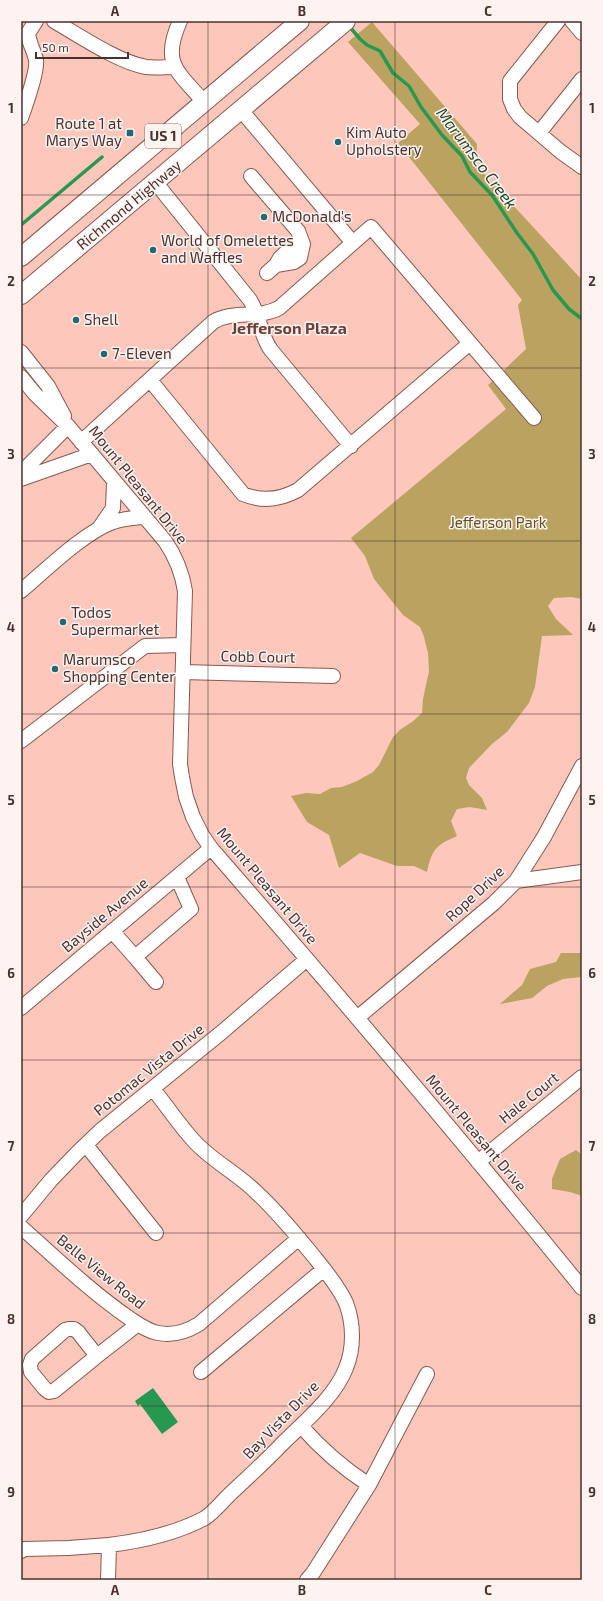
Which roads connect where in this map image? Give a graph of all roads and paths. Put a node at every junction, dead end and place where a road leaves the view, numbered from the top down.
1 (36, 21) edge
2 (54, 21) edge
3 (180, 21) edge
4 (346, 21) edge
5 (558, 21) edge
6 (572, 21) edge
7 (299, 22) edge
8 (582, 33) edge
9 (174, 67) junction
10 (27, 78) edge
11 (582, 79) edge
12 (204, 102) junction
13 (241, 110) junction
14 (21, 118) edge
15 (539, 133) junction
16 (582, 167) edge
17 (251, 176) dead end
18 (156, 183) junction
19 (353, 243) junction
20 (21, 257) edge
21 (271, 269) dead end
22 (21, 296) edge
23 (258, 314) junction
24 (470, 343) junction
25 (21, 352) edge
26 (21, 377) edge
27 (150, 380) junction
28 (534, 418) dead end
29 (68, 426) junction
30 (81, 442) junction
31 (351, 446) junction
32 (92, 454) junction
33 (21, 473) edge
34 (21, 479) edge
35 (114, 482) junction
36 (143, 517) junction
37 (99, 529) junction
38 (21, 591) edge
39 (183, 645) junction
40 (183, 672) junction
41 (333, 676) dead end
42 (21, 741) edge
43 (582, 766) edge
44 (212, 848) junction
45 (582, 872) edge
46 (177, 877) junction
47 (516, 881) junction
48 (112, 931) junction
49 (135, 957) junction
50 (307, 959) junction
51 (156, 982) dead end
52 (21, 1008) edge
53 (357, 1018) junction
54 (582, 1077) edge
55 (153, 1089) junction
56 (86, 1144) junction
57 (478, 1162) junction
58 (21, 1216) edge
59 (21, 1227) edge
60 (156, 1233) dead end
61 (299, 1238) junction
62 (324, 1269) junction
63 (582, 1288) edge
64 (138, 1324) junction
65 (97, 1356) junction
66 (200, 1372) dead end
67 (427, 1374) dead end
68 (301, 1426) junction
69 (369, 1485) junction
70 (109, 1545) junction
71 (21, 1551) edge
72 (108, 1580) edge
73 (307, 1580) edge

1 - 10 street
2 - 9 street
3 - 9 street
4 - 13 main road, Richmond Highway / US 1
5 - 15 street
6 - 8 street
7 - 12 main road, Richmond Highway / US 1
9 - 12 street
10 - 14 street
11 - 15 street
12 - 20 main road, Richmond Highway / US 1
13 - 18 main road, Richmond Highway / US 1
13 - 19 street
15 - 16 street
17 - 21 street
18 - 22 main road, Richmond Highway / US 1
18 - 23 street
19 - 23 street
19 - 24 street
23 - 27 street
23 - 31 street
24 - 28 street
24 - 31 street
25 - 29 street, Mount Pleasant Drive
26 - 29 street, Mount Pleasant Drive
27 - 30 street
27 - 31 street
29 - 30 street, Mount Pleasant Drive
29 - 33 street
30 - 32 street, Mount Pleasant Drive
32 - 34 street
32 - 35 street, Mount Pleasant Drive
35 - 36 street, Mount Pleasant Drive
35 - 37 street
36 - 37 street
36 - 39 street, Mount Pleasant Drive
37 - 38 street
39 - 40 street, Mount Pleasant Drive
39 - 42 street
40 - 41 street, Cobb Court
40 - 44 street, Mount Pleasant Drive
43 - 47 street, Rope Drive
44 - 46 street, Bayside Avenue
44 - 50 street, Mount Pleasant Drive
45 - 47 street
46 - 48 street, Bayside Avenue
46 - 49 street
47 - 53 street, Rope Drive
48 - 49 street
48 - 52 street, Bayside Avenue
49 - 51 street
50 - 53 street, Mount Pleasant Drive
50 - 55 street, Potomac Vista Drive
53 - 57 street, Mount Pleasant Drive
54 - 57 street, Hale Court
55 - 56 street, Potomac Vista Drive
55 - 61 street, Bay Vista Drive
56 - 58 street, Potomac Vista Drive
56 - 60 street
57 - 63 street, Mount Pleasant Drive
59 - 64 street, Belle View Road
61 - 62 street, Bay Vista Drive
61 - 64 street, Belle View Road
62 - 66 street
62 - 68 street, Bay Vista Drive
64 - 65 street
65 - 65 street
67 - 69 street
68 - 69 street
68 - 70 street, Bay Vista Drive
69 - 73 street
70 - 71 street, Bay Vista Drive
70 - 72 street

